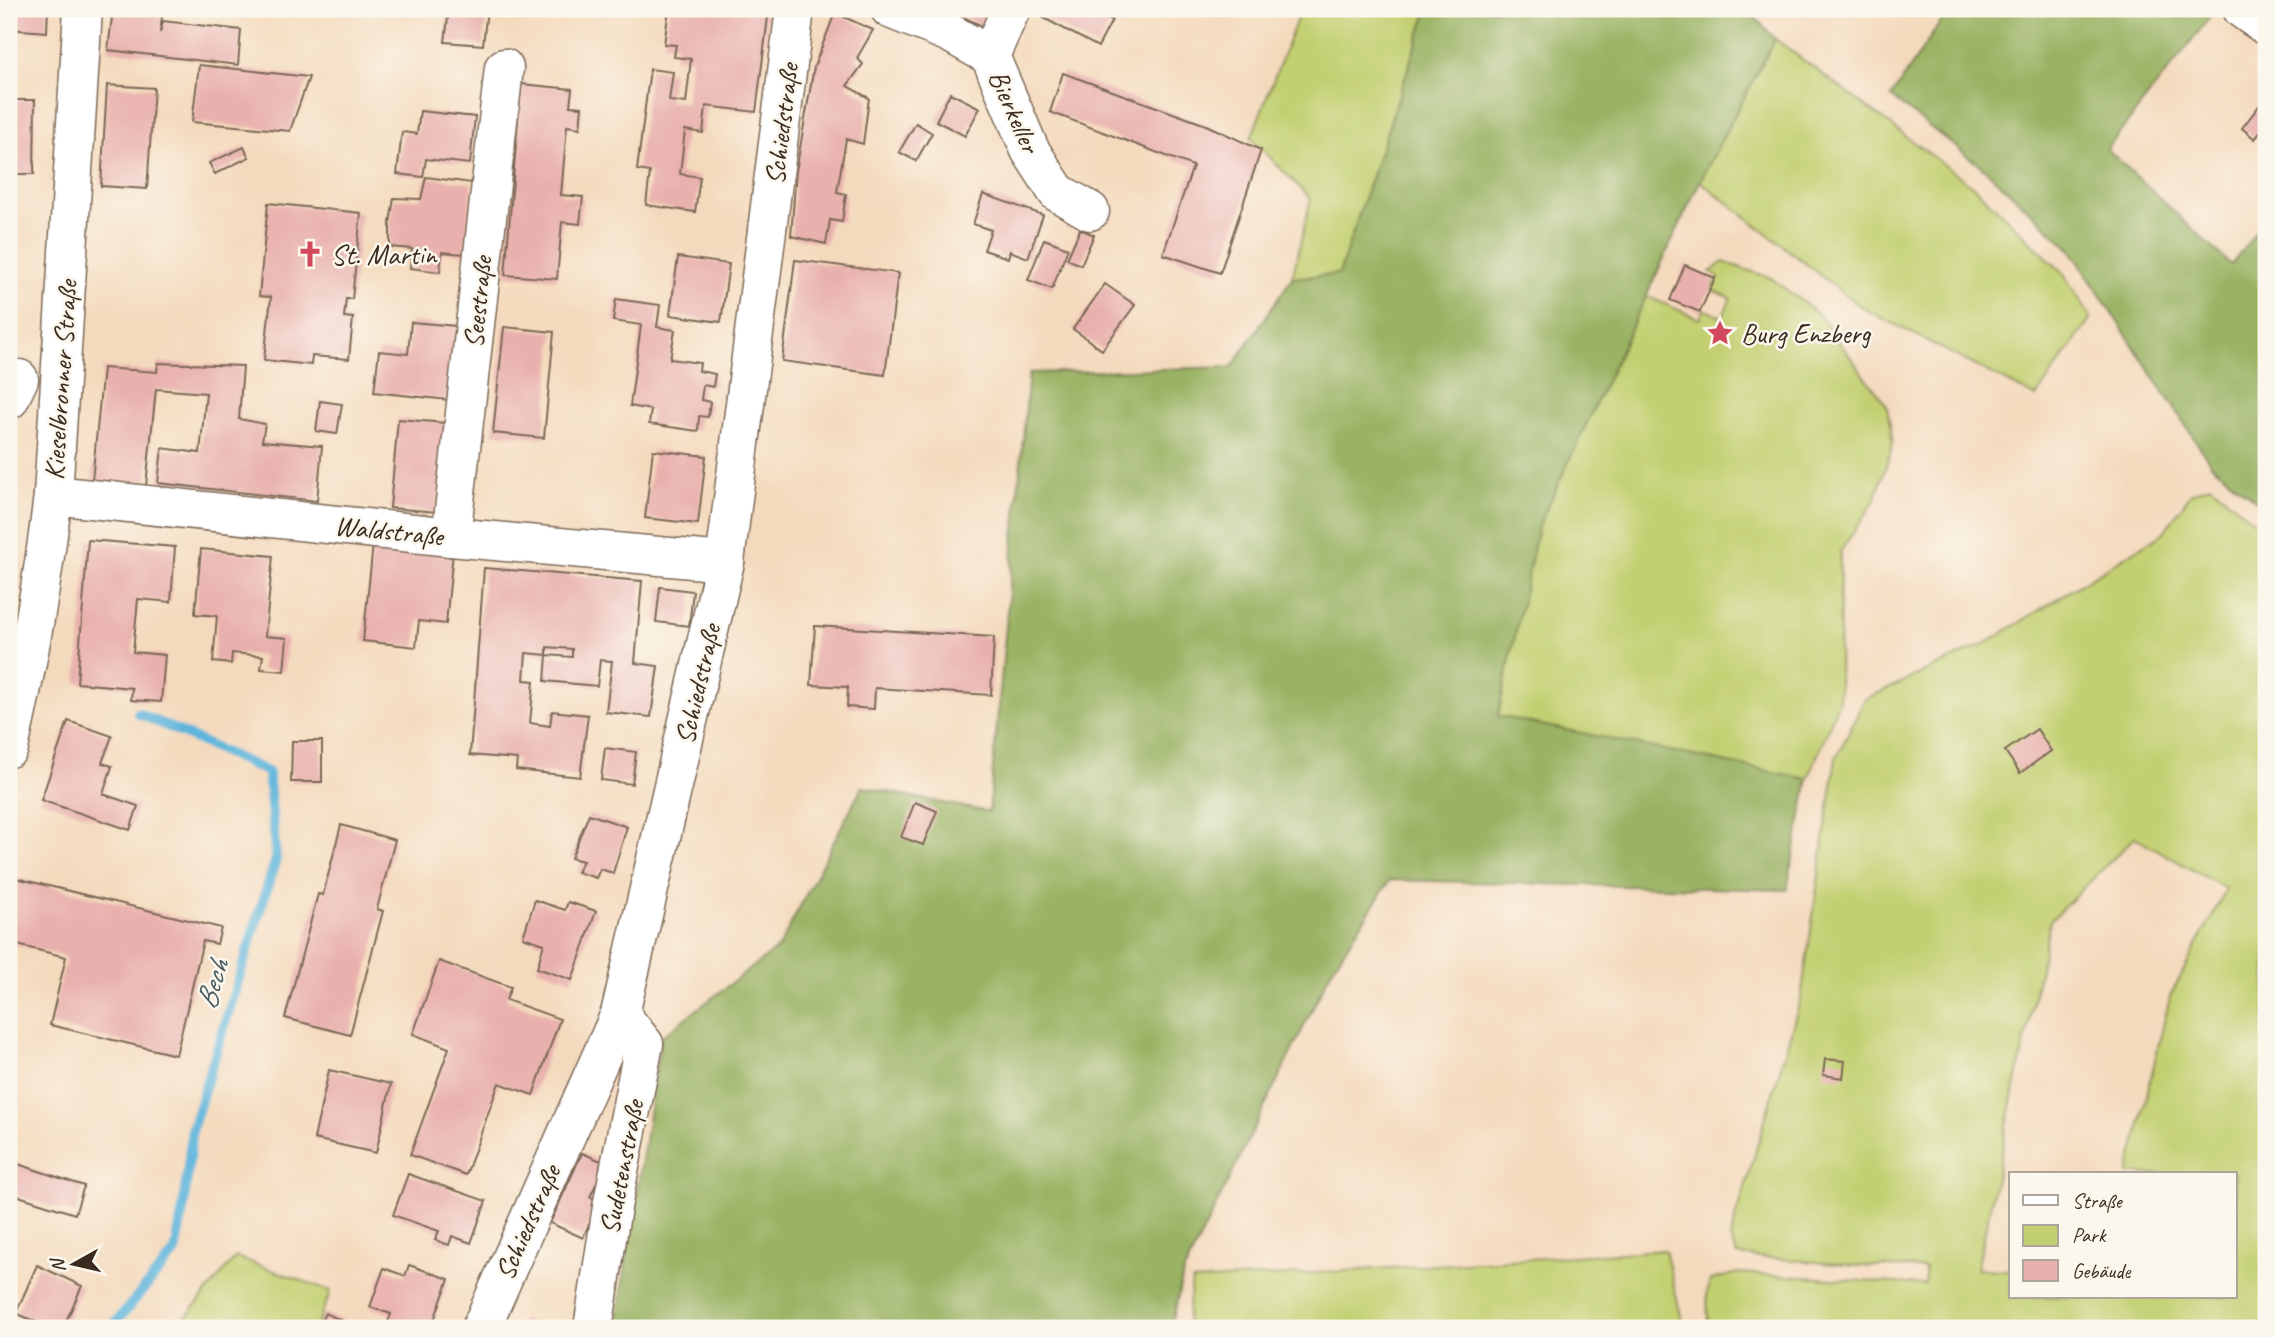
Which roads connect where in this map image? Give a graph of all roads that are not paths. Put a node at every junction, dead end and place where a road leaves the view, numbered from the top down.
1 (83, 9) edge
2 (794, 9) edge
3 (890, 9) edge
4 (1012, 9) edge
5 (2242, 9) edge
6 (2266, 26) edge
7 (990, 56) junction
8 (504, 68) dead end
9 (1090, 211) dead end
10 (53, 495) junction
11 (451, 537) junction
12 (725, 562) junction
13 (9, 748) edge
14 (620, 1014) junction
15 (481, 1328) edge
16 (593, 1328) edge

1 - 10 street, Kieselbronner Straße
2 - 12 street, Schiedstraße
3 - 7 street, Bierkeller
4 - 7 street
5 - 6 street
7 - 9 street, Bierkeller
8 - 11 street, Seestraße
10 - 11 street, Waldstraße
10 - 13 street, Kieselbronner Straße
11 - 12 street, Waldstraße
12 - 14 street, Schiedstraße
14 - 15 street, Schiedstraße
14 - 16 street, Sudetenstraße

